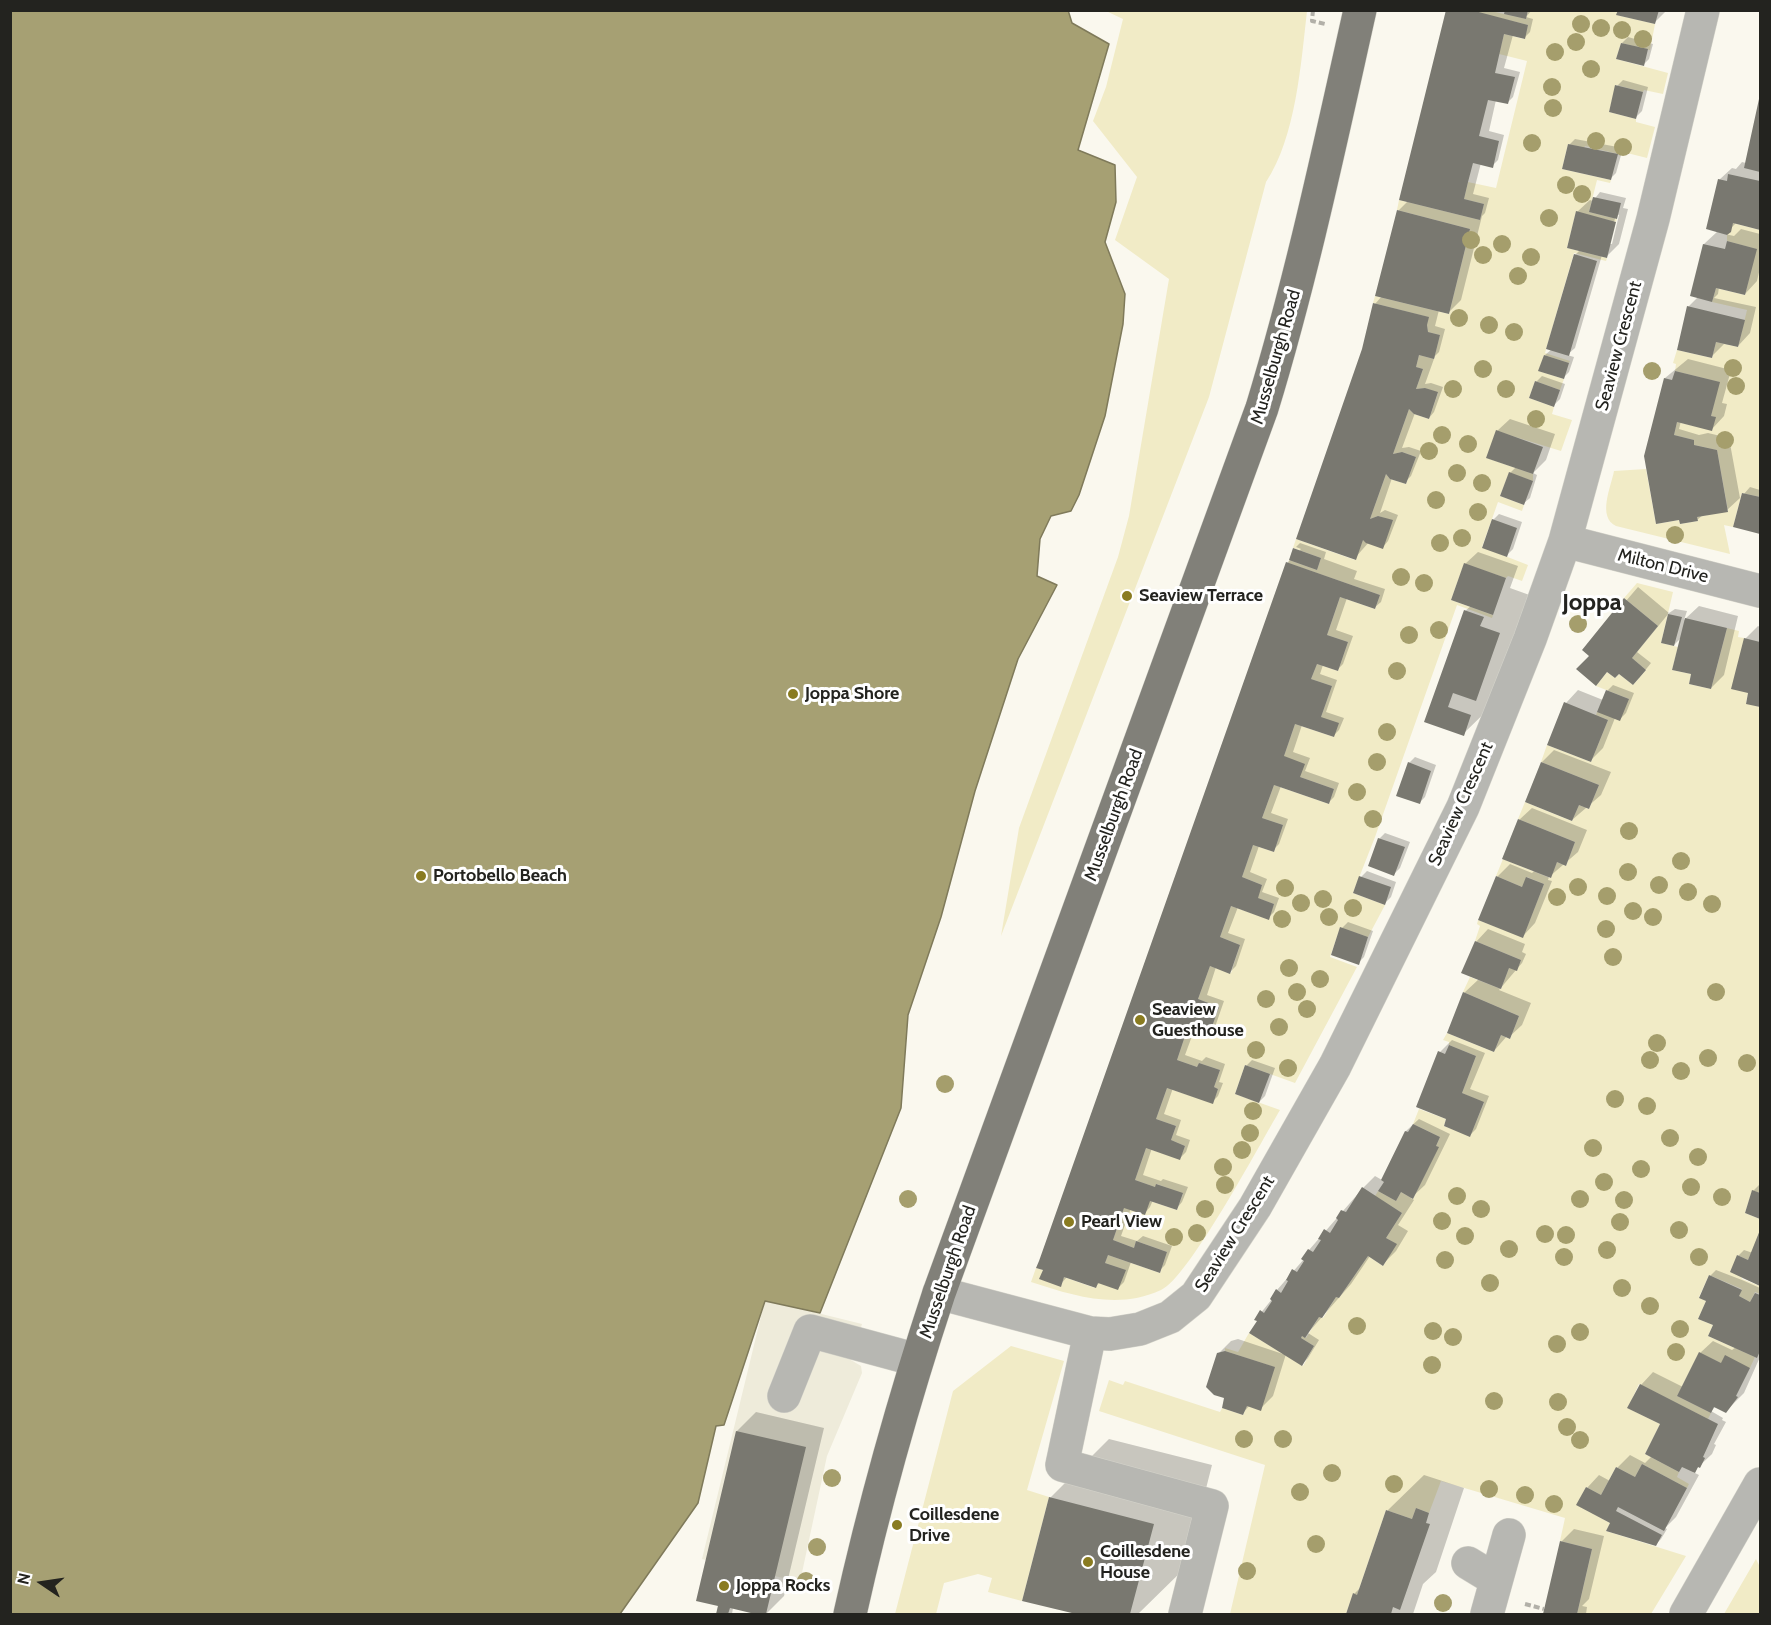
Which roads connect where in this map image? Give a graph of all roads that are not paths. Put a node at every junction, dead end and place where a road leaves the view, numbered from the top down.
1 (1360, 10) edge
2 (1703, 10) edge
3 (1565, 541) junction
4 (1761, 591) edge
5 (939, 1293) junction
6 (1090, 1333) junction
7 (917, 1359) junction
8 (784, 1396) dead end
9 (1758, 1496) edge
10 (1509, 1535) dead end
11 (1468, 1563) dead end
12 (1496, 1580) junction
13 (850, 1614) edge
14 (1185, 1614) edge
15 (1487, 1614) edge
16 (1686, 1614) edge

1 - 5 main road, Musselburgh Road
2 - 3 street, Seaview Crescent
3 - 4 street, Milton Drive
3 - 6 street, Seaview Crescent
5 - 6 street, Seaview Crescent
5 - 7 main road, Musselburgh Road
6 - 14 street
7 - 8 street
7 - 13 main road, Musselburgh Road
9 - 16 street
10 - 12 street
11 - 12 street
12 - 15 street

